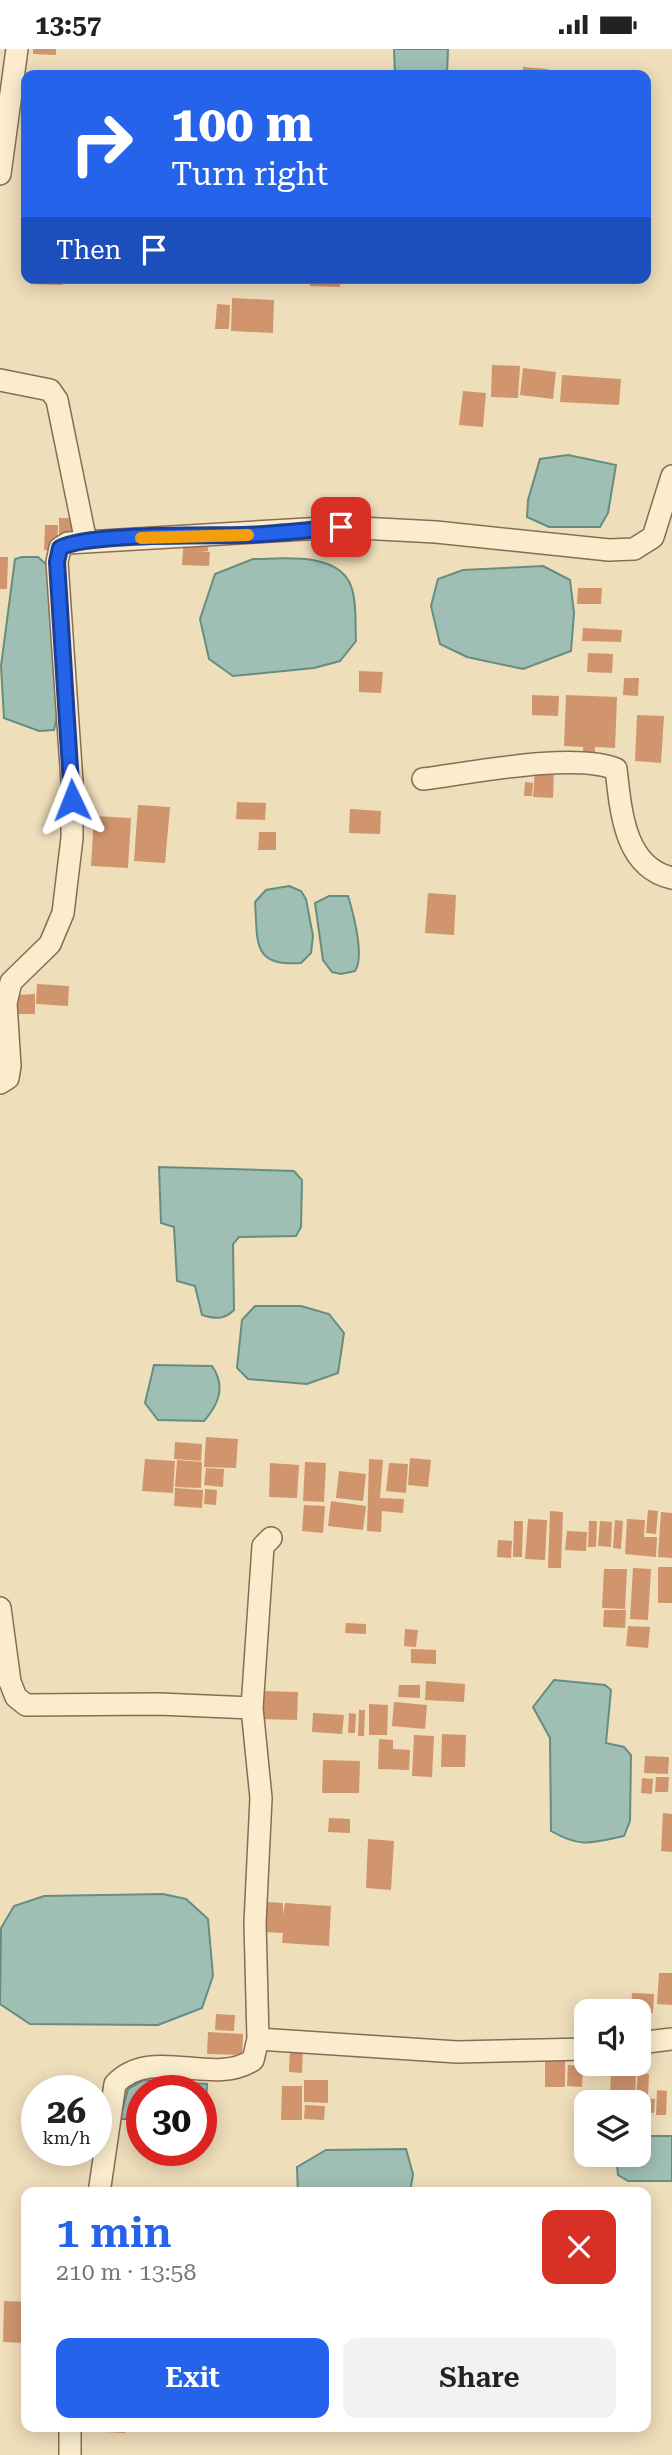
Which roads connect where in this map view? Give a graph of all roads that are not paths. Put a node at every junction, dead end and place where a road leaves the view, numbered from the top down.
1 (17, 49) edge
2 (0, 174) edge
3 (0, 380) edge
4 (672, 476) edge
5 (86, 542) junction
6 (423, 779) dead end
7 (672, 878) edge
8 (0, 1083) edge
9 (271, 1538) dead end
10 (0, 1608) edge
11 (252, 1709) junction
12 (258, 2039) junction
13 (672, 2039) edge
14 (651, 2042) edge
15 (574, 2049) edge
16 (100, 2187) edge
17 (70, 2432) edge
18 (70, 2455) edge

1 - 2 street
3 - 5 street
4 - 5 street
5 - 8 street
6 - 7 street
9 - 11 street
10 - 11 street
11 - 12 street
12 - 15 street
12 - 16 street
13 - 14 street
17 - 18 street

